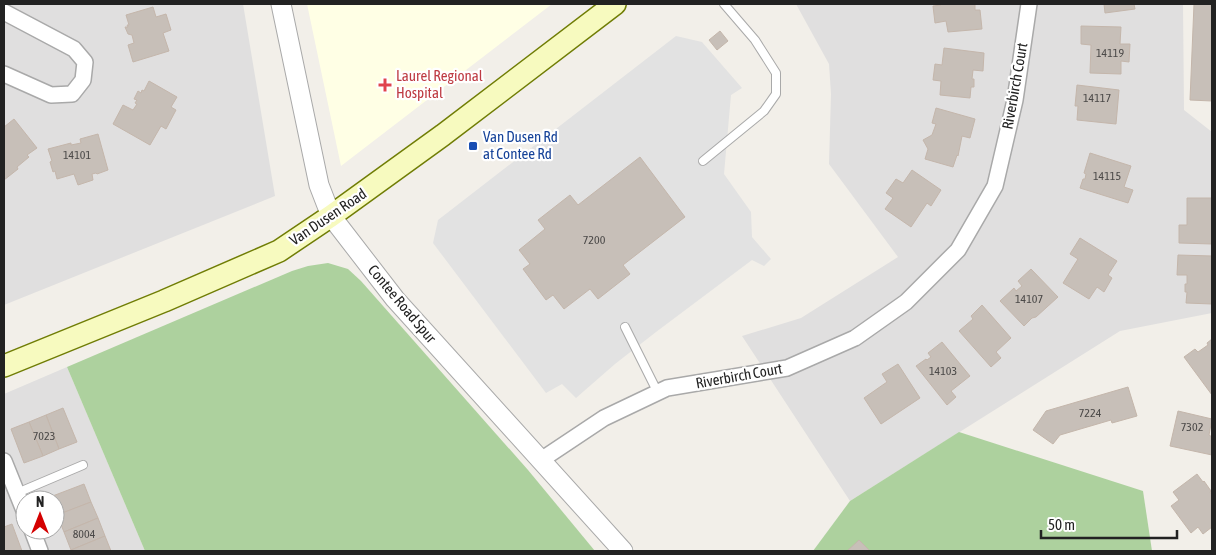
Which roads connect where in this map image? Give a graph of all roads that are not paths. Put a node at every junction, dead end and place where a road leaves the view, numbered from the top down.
1 (281, 4) edge
2 (615, 4) edge
3 (724, 4) edge
4 (1029, 4) edge
5 (4, 12) edge
6 (4, 74) edge
7 (703, 161) dead end
8 (331, 216) junction
9 (625, 327) dead end
10 (4, 366) edge
11 (658, 393) junction
12 (541, 460) junction
13 (4, 461) edge
14 (83, 465) dead end
15 (10, 495) edge
16 (623, 551) edge

1 - 8 street, Contee Road Spur
2 - 8 main road, Van Dusen Road
3 - 7 lane
4 - 11 street, Riverbirch Court
5 - 6 street
8 - 10 main road, Van Dusen Road
8 - 12 street, Contee Road Spur
9 - 11 lane
11 - 12 street, Riverbirch Court
12 - 16 street, Contee Road Spur
13 - 15 street
14 - 15 lane

